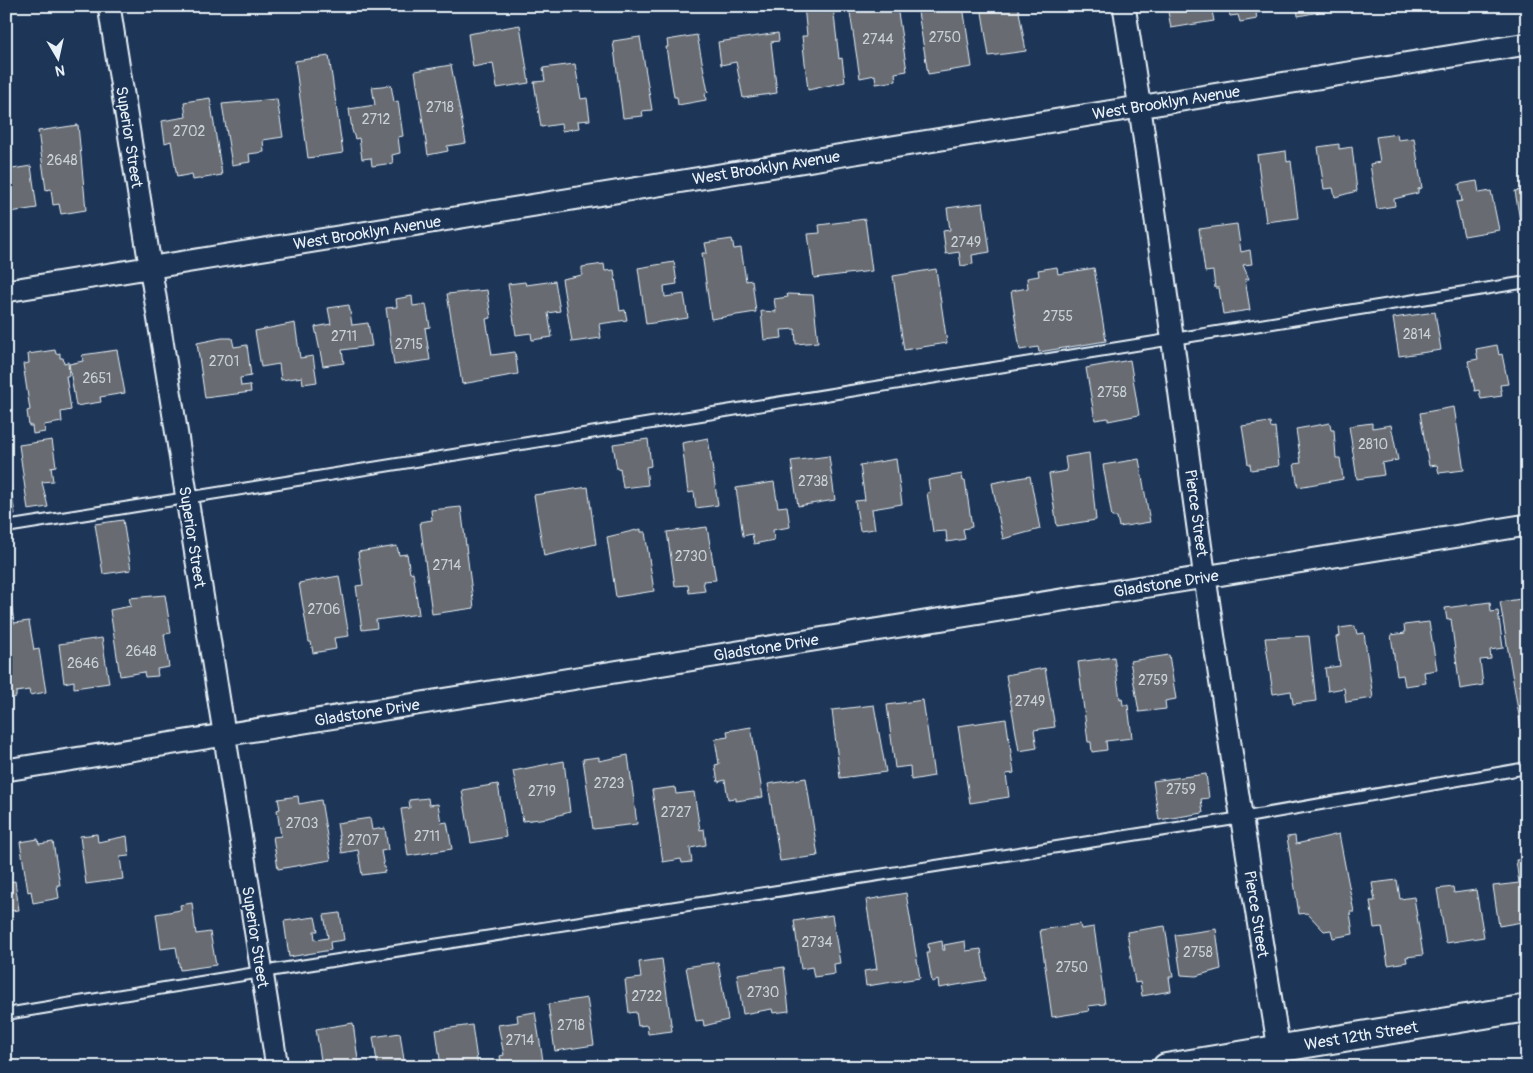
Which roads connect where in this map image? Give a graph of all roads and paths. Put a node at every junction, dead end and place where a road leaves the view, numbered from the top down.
1 (109, 6) edge
2 (1124, 6) edge
3 (1527, 44) edge
4 (1140, 106) junction
5 (150, 267) junction
6 (1527, 282) edge
7 (6, 291) edge
8 (1174, 339) junction
9 (186, 498) junction
10 (1527, 525) edge
11 (6, 527) edge
12 (1205, 576) junction
13 (224, 735) junction
14 (1527, 768) edge
15 (6, 770) edge
16 (1241, 818) junction
17 (262, 972) junction
18 (1527, 1008) edge
19 (6, 1014) edge
20 (1279, 1049) junction
21 (277, 1067) edge
22 (1166, 1067) edge

1 - 5 street, Superior Street
2 - 4 street, Pierce Street
3 - 4 street, West Brooklyn Avenue
4 - 5 street, West Brooklyn Avenue
4 - 8 street, Pierce Street
5 - 7 street, West Brooklyn Avenue
5 - 9 street, Superior Street
6 - 8 lane
8 - 9 lane
8 - 12 street, Pierce Street
9 - 11 lane
9 - 13 street, Superior Street
10 - 12 street, Gladstone Drive
12 - 13 street, Gladstone Drive
12 - 16 street, Pierce Street
13 - 15 street, Gladstone Drive
13 - 17 street, Superior Street
14 - 16 lane
16 - 17 lane
16 - 20 street, Pierce Street
17 - 19 lane
17 - 21 street, Superior Street
18 - 20 street, West 12th Street
20 - 22 street, West 12th Street

